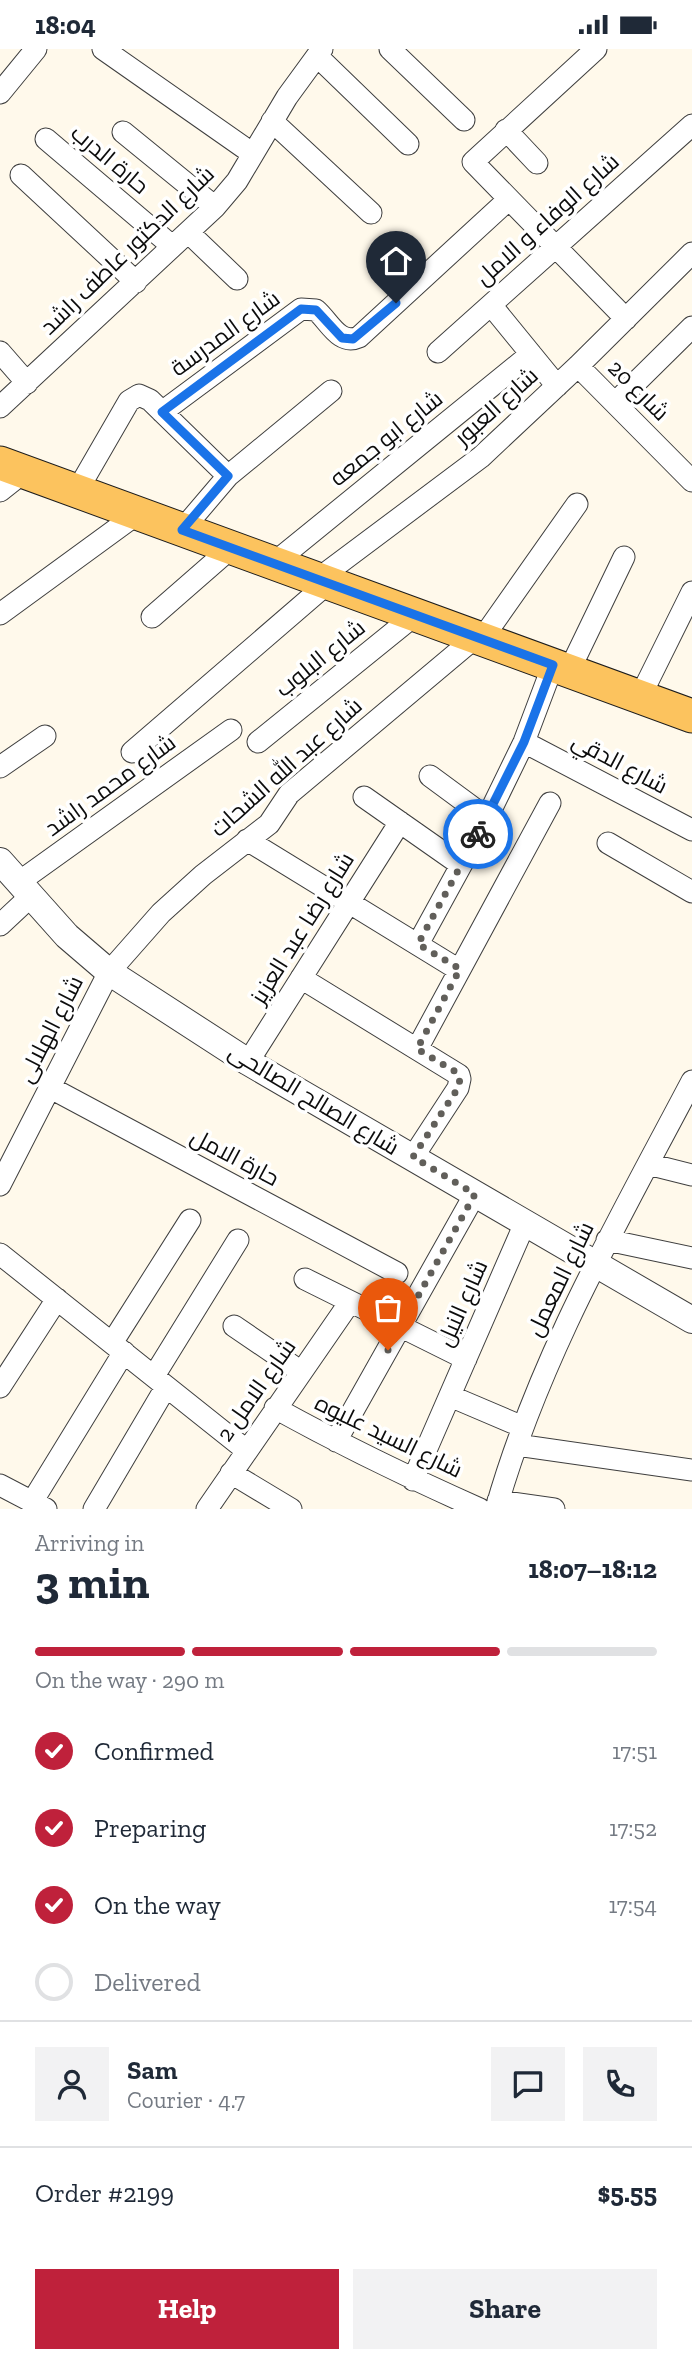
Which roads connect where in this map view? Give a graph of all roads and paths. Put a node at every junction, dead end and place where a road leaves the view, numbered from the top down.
1 (36, 49) edge
2 (390, 49) edge
3 (596, 49) edge
4 (106, 50) edge
5 (320, 52) edge
6 (0, 93) edge
7 (464, 120) dead end
8 (272, 121) junction
9 (692, 125) edge
10 (506, 130) junction
11 (123, 132) dead end
12 (46, 139) dead end
13 (408, 144) dead end
14 (253, 154) junction
15 (537, 163) dead end
16 (21, 175) dead end
17 (508, 199) junction
18 (215, 207) junction
19 (371, 213) dead end
20 (180, 240) junction
21 (555, 247) junction
22 (692, 253) edge
23 (237, 279) dead end
24 (136, 282) junction
25 (491, 305) junction
26 (626, 319) junction
27 (692, 327) edge
28 (0, 352) edge
29 (438, 352) dead end
30 (531, 354) junction
31 (578, 366) junction
32 (27, 383) junction
33 (557, 386) junction
34 (331, 391) dead end
35 (615, 403) junction
36 (0, 407) edge
37 (162, 412) junction
38 (8, 475) edge
39 (228, 476) junction
40 (692, 481) edge
41 (78, 491) junction
42 (576, 504) dead end
43 (138, 513) junction
44 (182, 530) junction
45 (232, 548) junction
46 (624, 557) dead end
47 (274, 563) junction
48 (323, 581) junction
49 (692, 591) edge
50 (0, 614) edge
51 (415, 615) junction
52 (152, 617) dead end
53 (479, 638) junction
54 (561, 668) junction
55 (640, 697) junction
56 (692, 716) edge
57 (231, 730) dead end
58 (45, 736) dead end
59 (258, 742) dead end
60 (524, 742) junction
61 (132, 752) dead end
62 (4, 757) edge
63 (430, 776) dead end
64 (364, 797) dead end
65 (550, 803) dead end
66 (486, 818) junction
67 (400, 822) junction
68 (692, 830) edge
69 (247, 840) junction
70 (608, 843) dead end
71 (0, 861) edge
72 (461, 865) junction
73 (25, 889) junction
74 (692, 892) edge
75 (349, 902) junction
76 (0, 925) edge
77 (418, 944) junction
78 (460, 969) junction
79 (109, 972) junction
80 (301, 978) junction
81 (417, 1049) junction
82 (248, 1062) junction
83 (692, 1081) edge
84 (49, 1087) junction
85 (413, 1157) junction
86 (648, 1164) junction
87 (692, 1175) edge
88 (0, 1185) edge
89 (475, 1194) junction
90 (190, 1220) dead end
91 (525, 1223) junction
92 (238, 1240) dead end
93 (607, 1240) junction
94 (0, 1254) edge
95 (692, 1258) edge
96 (595, 1264) junction
97 (397, 1273) dead end
98 (305, 1279) dead end
99 (57, 1299) junction
100 (350, 1302) junction
101 (692, 1320) edge
102 (234, 1326) dead end
103 (401, 1327) junction
104 (118, 1348) junction
105 (466, 1359) junction
106 (300, 1371) junction
107 (160, 1381) junction
108 (0, 1387) edge
109 (450, 1396) junction
110 (275, 1408) junction
111 (520, 1436) junction
112 (336, 1441) junction
113 (246, 1450) junction
114 (692, 1470) edge
115 (231, 1473) junction
116 (413, 1480) junction
117 (0, 1485) edge
118 (39, 1505) edge
119 (492, 1506) edge
120 (94, 1509) edge
121 (207, 1509) edge
122 (291, 1509) edge
123 (554, 1509) edge

1 - 6 street
2 - 7 street
3 - 10 street
4 - 14 street
5 - 8 street, شارع الدكتور عاطف راشد
5 - 13 street
8 - 14 street, شارع الدكتور عاطف راشد
8 - 19 street
9 - 21 street, شارع الوفاء و الامل
10 - 15 street
10 - 17 street
11 - 18 street
12 - 20 street, حارة الدرب
14 - 18 street, شارع الدكتور عاطف راشد
16 - 24 street
17 - 21 street
17 - 37 street, شارع المدرسة
18 - 20 street, شارع الدكتور عاطف راشد
20 - 23 street, حارة الدرب
20 - 24 street, شارع الدكتور عاطف راشد
21 - 25 street, شارع الوفاء و الامل
21 - 26 street
22 - 26 street, شارع العبور
24 - 32 street, شارع الدكتور عاطف راشد
25 - 29 street, شارع الوفاء و الامل
25 - 30 street
26 - 31 street, شارع العبور
27 - 35 street
28 - 32 street
30 - 33 street
30 - 47 street, شارع ابو جمعه
31 - 33 street, شارع العبور
31 - 35 street, شارع 20
32 - 36 street, شارع الدكتور عاطف راشد
33 - 48 street, شارع العبور
34 - 39 street
35 - 40 street, شارع 20
37 - 39 street
37 - 41 street
38 - 41 main road
39 - 44 street
41 - 43 main road
42 - 53 street, شارع عبد الله الشحات
43 - 44 main road
43 - 50 street
44 - 45 main road
45 - 47 main road
45 - 52 street
46 - 54 street
47 - 48 main road
48 - 51 main road
48 - 61 street, شارع العبور
49 - 55 street
51 - 53 main road
51 - 59 street, شارع البلوب
53 - 54 main road
53 - 69 street, شارع عبد الله الشحات
54 - 55 main road
54 - 60 street
55 - 56 main road
57 - 73 street, شارع محمد راشد
58 - 62 street
60 - 66 street
60 - 68 street, شارع الدقي
63 - 66 street
64 - 67 street
65 - 78 street
66 - 72 street
67 - 72 street
67 - 75 street, شارع رضا عبد العزيز
69 - 75 street
69 - 79 street, شارع عبد الله الشحات
70 - 74 street
71 - 73 street, شارع الصالح الصالحى
72 - 77 street
73 - 76 street, شارع محمد راشد
73 - 79 street, شارع الصالح الصالحى
75 - 77 street
75 - 80 street, شارع رضا عبد العزيز
77 - 78 street
78 - 81 street
79 - 82 street, شارع الصالح الصالحى
79 - 84 street, شارع الهلالى
80 - 81 street
80 - 82 street, شارع رضا عبد العزيز
81 - 85 street
82 - 85 street, شارع الصالح الصالحى
83 - 86 street, شارع المعمل
84 - 88 street, شارع الهلالى
84 - 97 street, حارة الامل
85 - 89 street, شارع الصالح الصالحى
86 - 87 street
86 - 93 street, شارع المعمل
89 - 91 street, شارع الصالح الصالحى
89 - 103 street
90 - 104 street
91 - 96 street, شارع الصالح الصالحى
91 - 105 street, شارع النيل
92 - 107 street
93 - 95 street
93 - 96 street, شارع المعمل
94 - 99 street
96 - 101 street, شارع الصالح الصالحى
96 - 111 street, شارع المعمل
98 - 100 street
99 - 104 street
99 - 108 street
100 - 103 street
100 - 106 street, شارع الامل 2
102 - 106 street
103 - 105 street
103 - 112 street
104 - 107 street
104 - 118 street
105 - 109 street, شارع النيل
106 - 110 street, شارع الامل 2
107 - 113 street
107 - 120 street
109 - 111 street
109 - 116 street, شارع النيل
110 - 112 street, شارع السيد عليوه
110 - 113 street, شارع الامل 2
111 - 114 street
111 - 119 street, شارع المعمل
112 - 116 street, شارع السيد عليوه
113 - 115 street, شارع الامل 2
115 - 121 street, شارع الامل 2
115 - 122 street
116 - 119 street, شارع السيد عليوه
117 - 118 street
119 - 123 street, شارع السيد عليوه

